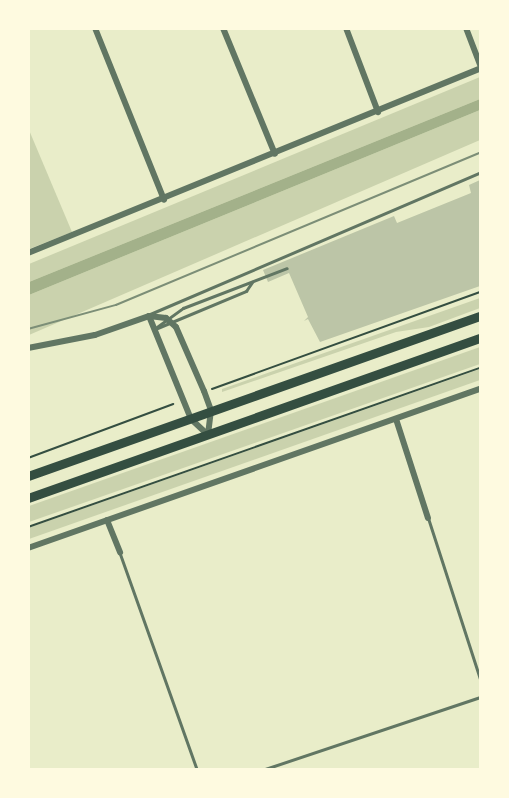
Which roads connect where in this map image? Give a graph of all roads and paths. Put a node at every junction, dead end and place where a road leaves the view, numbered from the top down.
1 (95, 28) edge
2 (223, 28) edge
3 (346, 28) edge
4 (465, 28) edge
5 (480, 67) edge
6 (378, 112) junction
7 (275, 154) junction
8 (479, 173) edge
9 (164, 200) junction
10 (28, 253) edge
11 (287, 268) dead end
12 (252, 282) junction
13 (480, 292) edge
14 (148, 316) junction
15 (480, 316) edge
16 (166, 318) junction
17 (173, 323) junction
18 (154, 329) junction
19 (480, 338) edge
20 (28, 348) edge
21 (480, 368) edge
22 (480, 389) edge
23 (204, 391) junction
24 (184, 400) junction
25 (211, 410) junction
26 (191, 419) junction
27 (396, 419) junction
28 (208, 435) junction
29 (28, 458) edge
30 (28, 476) edge
31 (28, 498) edge
32 (428, 518) joint
33 (107, 520) junction
34 (28, 527) edge
35 (28, 548) edge
36 (120, 554) joint
37 (480, 679) edge
38 (480, 697) edge
39 (197, 770) edge
40 (262, 770) edge

1 - 9 street
2 - 7 street
3 - 6 street
4 - 5 street
5 - 6 street
6 - 7 street
7 - 9 street
8 - 14 lane
9 - 10 street
11 - 12 lane
12 - 16 lane
12 - 17 lane
13 - 23 path
14 - 16 street
14 - 18 street
14 - 20 street
15 - 25 main road
16 - 17 street
16 - 18 lane
17 - 18 lane
17 - 23 street
18 - 24 street
19 - 28 main road
21 - 34 path
22 - 27 street
23 - 25 street
24 - 26 street
24 - 29 path
25 - 26 main road
25 - 28 street
26 - 28 street
26 - 30 main road
27 - 32 street
27 - 33 street
28 - 31 main road
32 - 37 lane
33 - 35 street
33 - 36 street
36 - 39 lane
38 - 40 lane

